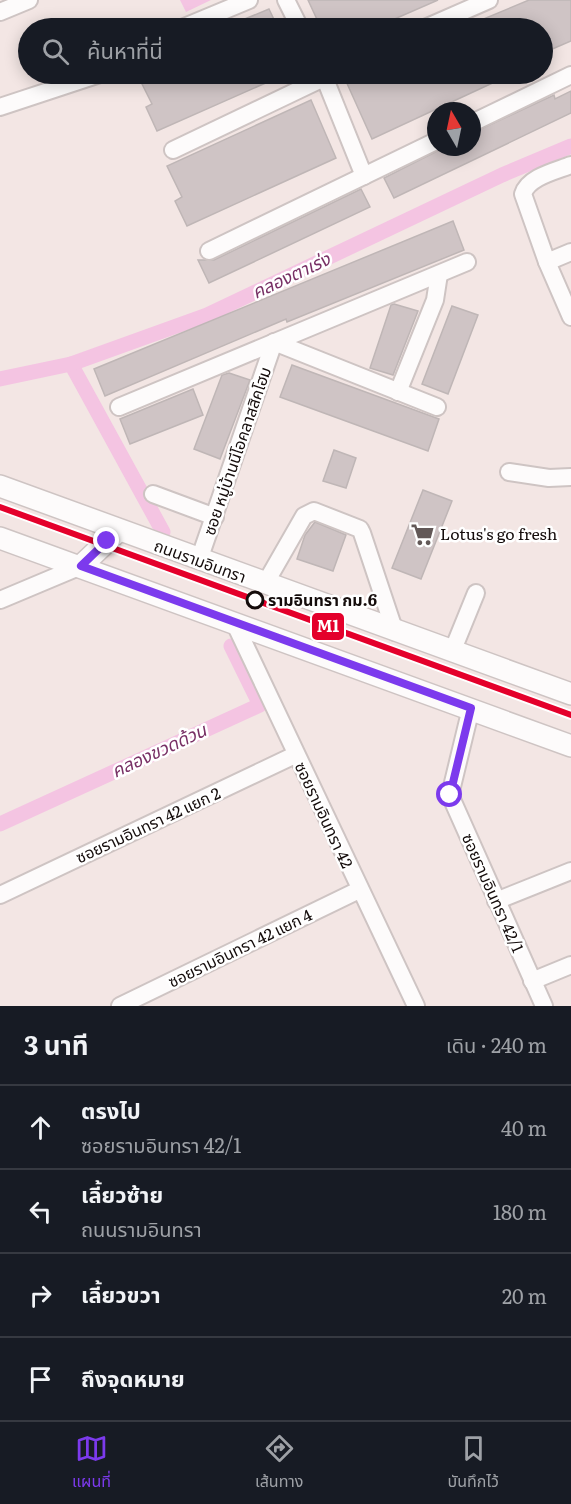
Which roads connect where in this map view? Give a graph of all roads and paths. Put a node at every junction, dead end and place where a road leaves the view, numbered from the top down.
1 (29, 0) edge
2 (249, 0) edge
3 (286, 0) edge
4 (489, 0) edge
5 (0, 12) edge
6 (206, 18) edge
7 (295, 18) edge
8 (448, 18) edge
9 (571, 75) edge
10 (70, 84) edge
11 (308, 84) edge
12 (329, 84) edge
13 (552, 84) edge
14 (553, 84) edge
15 (0, 107) edge
16 (481, 119) edge
17 (427, 145) edge
18 (173, 150) dead end
19 (571, 165) edge
20 (364, 176) junction
21 (209, 251) dead end
22 (571, 252) edge
23 (467, 262) dead end
24 (547, 262) junction
25 (439, 274) junction
26 (571, 317) edge
27 (274, 342) junction
28 (398, 392) junction
29 (119, 407) dead end
30 (437, 407) dead end
31 (509, 472) dead end
32 (571, 477) edge
33 (0, 486) edge
34 (153, 494) dead end
35 (215, 517) junction
36 (118, 531) junction
37 (0, 538) edge
38 (199, 560) junction
39 (81, 566) junction
40 (265, 584) junction
41 (476, 593) dead end
42 (0, 600) edge
43 (234, 622) junction
44 (395, 632) junction
45 (452, 652) junction
46 (571, 694) edge
47 (471, 708) junction
48 (571, 746) edge
49 (296, 755) junction
50 (571, 871) edge
51 (359, 890) junction
52 (0, 895) edge
53 (496, 901) junction
54 (571, 965) edge
55 (532, 981) junction
56 (120, 1006) edge
57 (416, 1006) edge
58 (544, 1006) edge

1 - 5 street
2 - 6 street
3 - 7 street
4 - 8 street
9 - 14 street
10 - 15 street
11 - 18 street
12 - 20 street
13 - 16 street
17 - 20 street
19 - 24 street
20 - 21 street
22 - 24 street
23 - 25 street, ซอย หมู่บ้านนีโอคลาสสิคโฮม
24 - 26 street
25 - 27 street, ซอย หมู่บ้านนีโอคลาสสิคโฮม
25 - 28 street
27 - 28 street
27 - 29 street, ซอย หมู่บ้านนีโอคลาสสิคโฮม
27 - 35 street, ซอย หมู่บ้านนีโอคลาสสิคโฮม
28 - 30 street
31 - 32 street
33 - 36 main road, ถนนรามอินทรา
34 - 35 street
35 - 38 street, ซอย หมู่บ้านนีโอคลาสสิคโฮม
36 - 38 main road, ถนนรามอินทรา
36 - 39 main road
37 - 39 main road
38 - 40 main road, ถนนรามอินทรา
39 - 42 street
39 - 43 main road
40 - 44 main road, ถนนรามอินทรา
40 - 44 street
41 - 45 street
43 - 47 main road
43 - 49 street, ซอยรามอินทรา 42
44 - 45 main road, ถนนรามอินทรา
45 - 46 main road, ถนนรามอินทรา
47 - 48 main road
47 - 53 street, ซอยรามอินทรา 42/1
49 - 51 street, ซอยรามอินทรา 42
49 - 52 street, ซอยรามอินทรา 42 แยก 2
50 - 53 street
51 - 56 street, ซอยรามอินทรา 42 แยก 4
51 - 57 street, ซอยรามอินทรา 42
53 - 55 street, ซอยรามอินทรา 42/1
54 - 55 street
55 - 58 street, ซอยรามอินทรา 42/1

